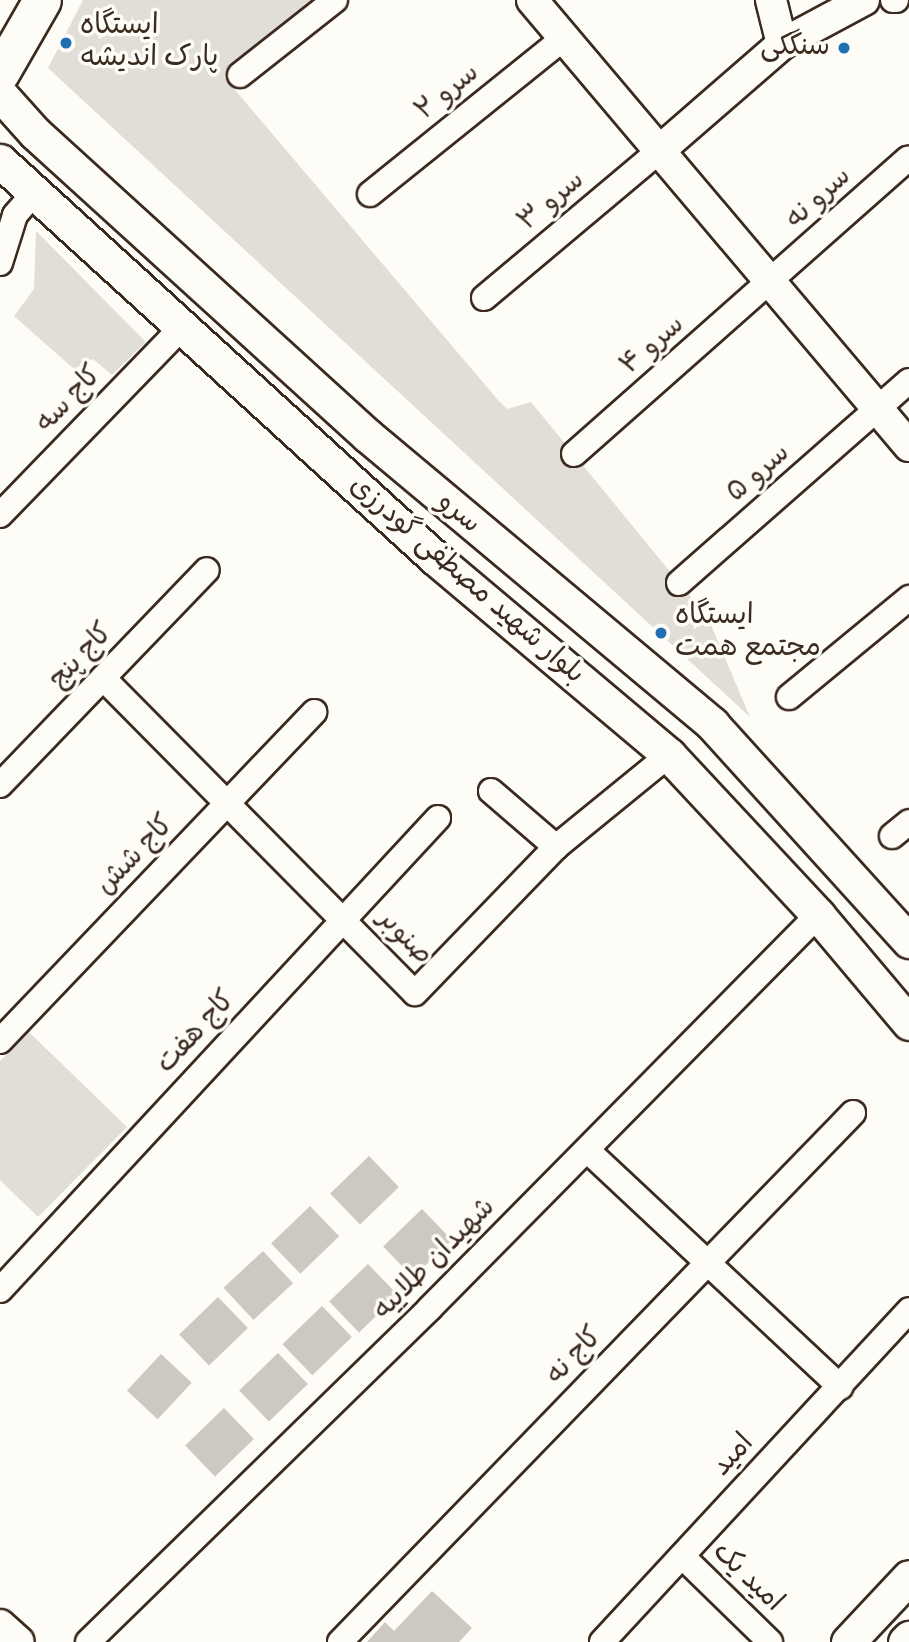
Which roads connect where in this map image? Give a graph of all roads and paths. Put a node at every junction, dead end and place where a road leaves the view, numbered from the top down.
1 (42, 0) edge
2 (335, 0) edge
3 (531, 0) edge
4 (771, 0) edge
5 (864, 0) edge
6 (564, 38) junction
7 (782, 44) junction
8 (0, 74) edge
9 (240, 75) dead end
10 (0, 94) edge
11 (659, 151) junction
12 (908, 159) edge
13 (0, 161) edge
14 (33, 194) junction
15 (370, 194) dead end
16 (0, 263) edge
17 (771, 282) junction
18 (484, 298) dead end
19 (183, 326) junction
20 (909, 381) edge
21 (878, 409) junction
22 (909, 446) edge
23 (573, 454) dead end
24 (0, 515) edge
25 (207, 570) dead end
26 (679, 583) dead end
27 (909, 598) edge
28 (103, 678) junction
29 (789, 698) dead end
30 (314, 712) dead end
31 (668, 755) junction
32 (0, 785) edge
33 (491, 791) dead end
34 (227, 805) junction
35 (438, 818) dead end
36 (556, 847) junction
37 (818, 915) junction
38 (343, 918) junction
39 (909, 941) edge
40 (909, 1023) edge
41 (0, 1041) edge
42 (853, 1113) dead end
43 (586, 1150) junction
44 (709, 1262) junction
45 (0, 1290) edge
46 (909, 1310) edge
47 (839, 1387) junction
48 (682, 1556) junction
49 (909, 1577) edge
50 (0, 1625) edge
51 (909, 1637) edge
52 (19, 1642) edge
53 (88, 1642) edge
54 (340, 1642) edge
55 (602, 1642) edge
56 (771, 1642) edge
57 (848, 1642) edge
58 (905, 1642) edge

1 - 8 main road
2 - 9 street
3 - 6 street
4 - 7 street
5 - 7 street
6 - 11 street
6 - 15 street, سرو ۲
7 - 11 street
10 - 39 main road, سرو
11 - 17 street
11 - 18 street, سرو ۳
12 - 17 street, سرو نه
13 - 14 main road, بلوار شهید مصطفی گودرزی
14 - 16 street
14 - 19 main road, بلوار شهید مصطفی گودرزی
17 - 21 street
17 - 23 street, سرو ۴
19 - 24 street, کاج سه
19 - 31 main road, بلوار شهید مصطفی گودرزی
20 - 21 street, سرو ۵
21 - 22 street
21 - 26 street, سرو ۵
25 - 28 street, کاج پنج
27 - 29 street
28 - 32 street, کاج پنج
28 - 34 street, صنوبر
30 - 34 street, کاج شش
31 - 36 street, صنوبر
31 - 37 main road, بلوار شهید مصطفی گودرزی
33 - 36 street
34 - 38 street, صنوبر
34 - 41 street, کاج شش
35 - 38 street, کاج هفت
36 - 38 street, صنوبر
37 - 40 main road, بلوار شهید مصطفی گودرزی
37 - 43 street, شهیدان طلاییه
38 - 45 street, کاج هفت
42 - 44 street, کاج نه
43 - 44 street
43 - 53 street, شهیدان طلاییه
44 - 47 street
44 - 54 street, کاج نه
46 - 47 street, امید
47 - 48 street, امید
48 - 55 street, امید
48 - 56 street, امید یک
49 - 57 main road
50 - 52 street
51 - 58 main road

